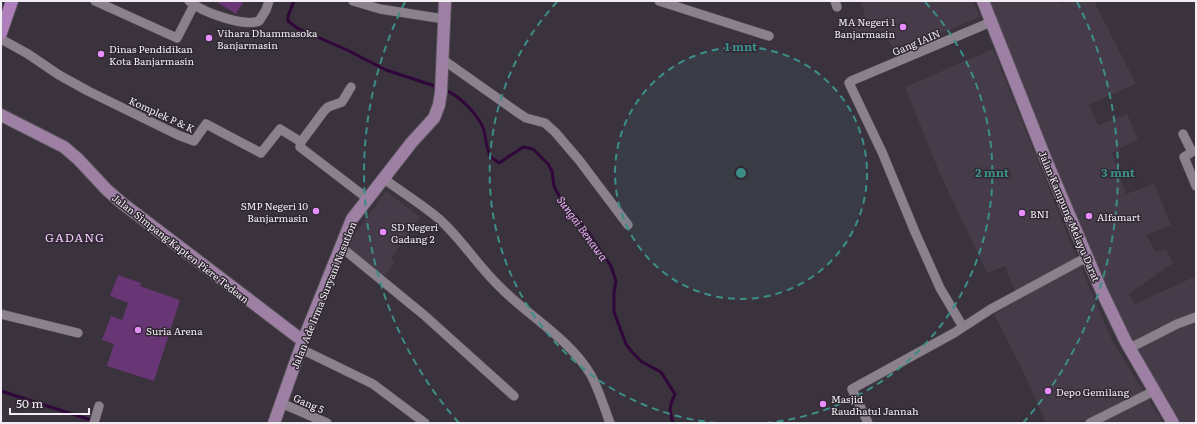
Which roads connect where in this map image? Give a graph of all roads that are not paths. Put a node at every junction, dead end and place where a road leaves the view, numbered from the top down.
1 (12, 1) edge
2 (95, 1) edge
3 (269, 1) edge
4 (352, 1) edge
5 (444, 1) edge
6 (659, 1) edge
7 (983, 1) edge
8 (192, 3) edge
9 (444, 19) junction
10 (991, 22) junction
11 (1, 33) edge
12 (769, 36) dead end
13 (1, 39) edge
14 (442, 59) junction
15 (351, 86) dead end
16 (1, 115) edge
17 (1183, 134) dead end
18 (301, 142) junction
19 (384, 179) junction
20 (1196, 186) edge
21 (368, 199) junction
22 (628, 225) dead end
23 (341, 247) junction
24 (1087, 258) junction
25 (1, 314) edge
26 (1196, 316) edge
27 (963, 327) junction
28 (78, 333) dead end
29 (302, 345) junction
30 (1130, 348) junction
31 (1154, 391) junction
32 (514, 396) dead end
33 (282, 403) junction
34 (99, 406) dead end
35 (94, 423) edge
36 (274, 423) edge
37 (327, 423) edge
38 (425, 423) edge
39 (610, 423) edge
40 (868, 423) edge
41 (1090, 423) edge
42 (1173, 423) edge

1 - 11 main road
2 - 8 street
3 - 8 street
4 - 9 street
5 - 9 street, Jalan Ade Irma Suryani Nasution
6 - 12 street
7 - 10 street, Jalan Kampung Melayu Darat
9 - 14 street, Jalan Ade Irma Suryani Nasution
10 - 24 street, Jalan Kampung Melayu Darat
10 - 27 street, Gang IAIN
13 - 18 street, Komplek P & K
14 - 19 street, Jalan Ade Irma Suryani Nasution
14 - 22 street
15 - 18 street
16 - 29 street, Jalan Simpang Kapten Piere Tedean
17 - 20 street
18 - 21 street
19 - 21 street, Jalan Ade Irma Suryani Nasution
19 - 39 street
21 - 23 street, Jalan Ade Irma Suryani Nasution
23 - 29 street, Jalan Ade Irma Suryani Nasution
23 - 32 street
24 - 27 street
24 - 30 street, Jalan Kampung Melayu Darat
25 - 28 street
26 - 30 street
27 - 40 street
29 - 33 street, Jalan Ade Irma Suryani Nasution
29 - 38 street
30 - 31 street, Jalan Kampung Melayu Darat
31 - 41 street
31 - 42 street, Jalan Kampung Melayu Darat
33 - 36 street, Jalan Ade Irma Suryani Nasution
33 - 37 street, Gang 5
34 - 35 street

